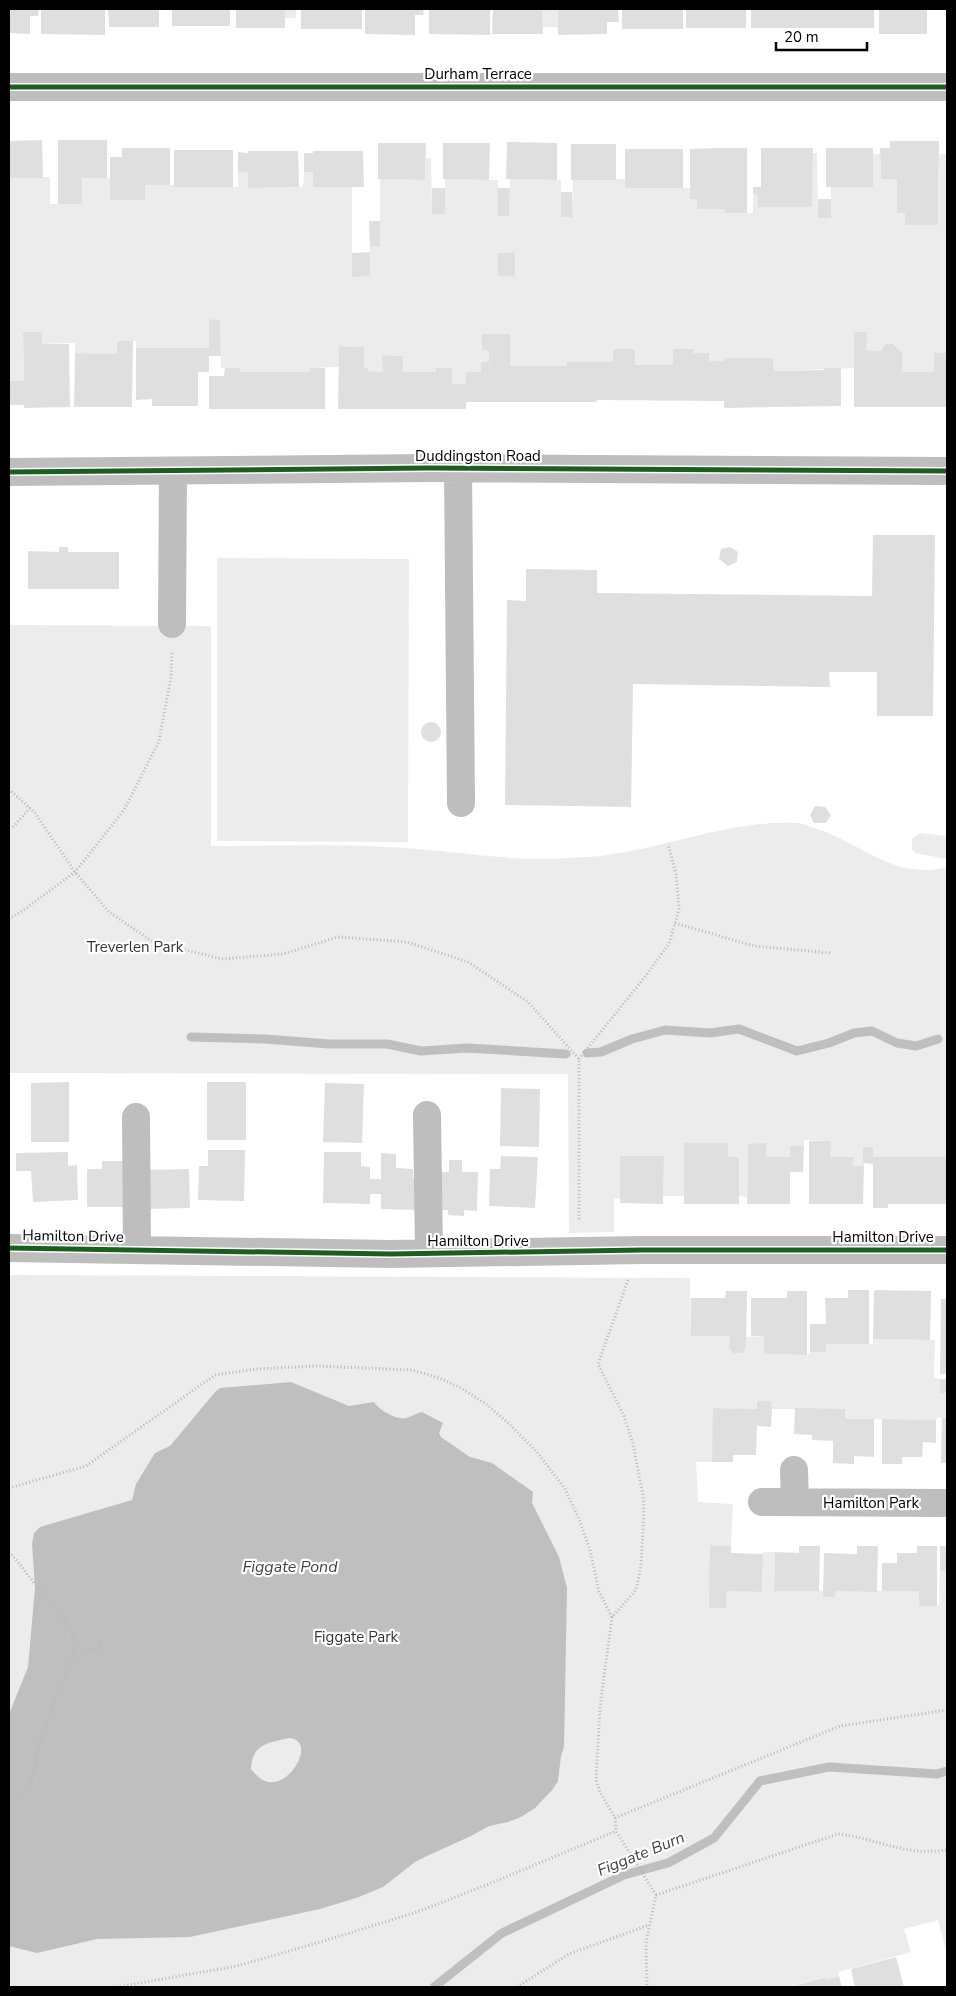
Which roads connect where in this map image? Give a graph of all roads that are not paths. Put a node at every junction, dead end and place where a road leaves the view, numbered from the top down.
1 (947, 86) edge
2 (9, 87) edge
3 (458, 468) junction
4 (173, 471) junction
5 (947, 471) edge
6 (9, 472) edge
7 (172, 624) road end
8 (462, 803) dead end
9 (427, 1115) dead end
10 (136, 1116) dead end
11 (9, 1248) edge
12 (137, 1250) junction
13 (947, 1250) edge
14 (429, 1254) junction
15 (794, 1470) dead end
16 (762, 1502) dead end
17 (795, 1502) junction
18 (947, 1503) edge

1 - 2 street, Durham Terrace
3 - 4 street, Duddingston Road
3 - 5 street, Duddingston Road
3 - 8 street
4 - 6 street, Duddingston Road
4 - 7 street
9 - 14 street
10 - 12 street
11 - 12 street, Hamilton Drive
12 - 14 street, Hamilton Drive
13 - 14 street, Hamilton Drive
15 - 17 street
16 - 17 street, Hamilton Park
17 - 18 street, Hamilton Park

